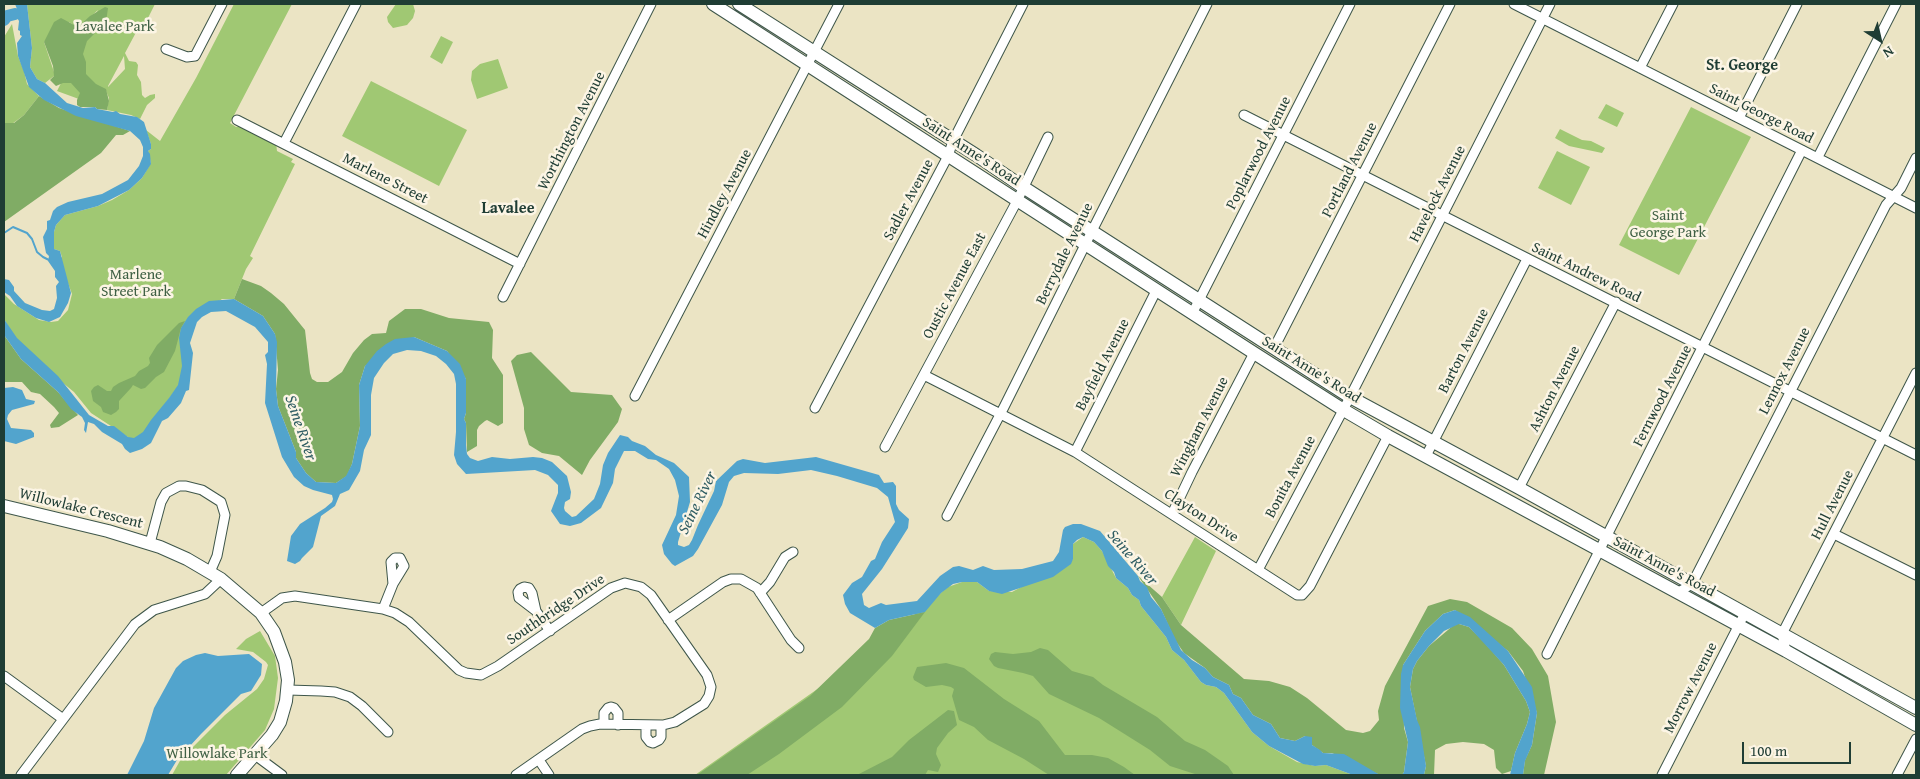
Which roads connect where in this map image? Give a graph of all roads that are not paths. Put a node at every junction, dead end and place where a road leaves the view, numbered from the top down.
1 (222, 4) edge
2 (356, 4) edge
3 (651, 4) edge
4 (712, 4) edge
5 (739, 4) edge
6 (838, 4) edge
7 (1023, 4) edge
8 (1207, 4) edge
9 (1350, 4) edge
10 (1450, 4) edge
11 (1514, 4) edge
12 (1550, 4) edge
13 (1673, 4) edge
14 (1796, 4) edge
15 (1896, 4) edge
16 (1543, 18) junction
17 (166, 49) dead end
18 (814, 52) junction
19 (807, 65) junction
20 (1640, 68) junction
21 (1244, 115) dead end
22 (1739, 118) junction
23 (237, 120) dead end
24 (1282, 135) junction
25 (1048, 137) dead end
26 (954, 141) junction
27 (284, 144) junction
28 (1802, 150) junction
29 (948, 156) junction
30 (1818, 157) junction
31 (1916, 158) edge
32 (1363, 175) junction
33 (1023, 187) junction
34 (1894, 196) junction
35 (1017, 201) junction
36 (1916, 208) edge
37 (1442, 215) junction
38 (1092, 231) junction
39 (1086, 245) junction
40 (1527, 259) junction
41 (520, 264) junction
42 (1156, 291) junction
43 (504, 297) dead end
44 (1200, 301) junction
45 (1616, 302) junction
46 (1192, 314) junction
47 (1703, 347) junction
48 (1274, 348) junction
49 (1254, 353) junction
50 (1916, 373) edge
51 (924, 375) junction
52 (1790, 391) junction
53 (635, 396) dead end
54 (1350, 397) junction
55 (815, 408) dead end
56 (1342, 409) junction
57 (1000, 416) junction
58 (1388, 436) junction
59 (1883, 438) junction
60 (1433, 442) junction
61 (885, 447) dead end
62 (1075, 452) junction
63 (1916, 455) edge
64 (1426, 456) junction
65 (1519, 488) junction
66 (4, 506) edge
67 (1172, 514) junction
68 (947, 516) dead end
69 (1834, 534) junction
70 (1607, 538) junction
71 (150, 543) junction
72 (1600, 551) junction
73 (793, 552) dead end
74 (1258, 570) junction
75 (215, 575) junction
76 (1916, 575) edge
77 (393, 584) dead end
78 (1692, 584) junction
79 (1678, 593) junction
80 (760, 594) junction
81 (383, 609) junction
82 (536, 611) dead end
83 (261, 613) junction
84 (1745, 613) junction
85 (668, 620) junction
86 (1738, 626) junction
87 (550, 631) junction
88 (1782, 634) junction
89 (799, 648) dead end
90 (1786, 651) junction
91 (1547, 654) dead end
92 (1847, 669) junction
93 (4, 676) edge
94 (1832, 676) junction
95 (288, 690) junction
96 (1916, 708) edge
97 (63, 719) junction
98 (604, 724) junction
99 (618, 725) junction
100 (661, 725) junction
101 (1916, 725) edge
102 (646, 726) junction
103 (388, 732) dead end
104 (1916, 739) edge
105 (255, 755) junction
106 (539, 760) junction
107 (21, 775) edge
108 (237, 775) edge
109 (282, 775) edge
110 (516, 775) edge
111 (549, 775) edge
112 (1662, 775) edge
113 (1897, 775) edge

1 - 17 street
2 - 27 street
3 - 41 street, Worthington Avenue
4 - 19 main road, Saint Anne's Road
5 - 18 main road, Saint Anne's Road
6 - 18 street, Hindley Avenue
7 - 26 street, Sadler Avenue
8 - 38 street, Berrydale Avenue
9 - 24 street, Poplarwood Avenue
10 - 32 street, Portland Avenue
11 - 16 street, Saint George Road
12 - 16 street, Havelock Avenue
13 - 20 street
14 - 22 street
15 - 30 street
16 - 20 street, Saint George Road
16 - 37 street, Havelock Avenue
18 - 19 street, Hindley Avenue
18 - 26 main road, Saint Anne's Road
19 - 29 main road, Saint Anne's Road
19 - 53 street, Hindley Avenue
20 - 22 street, Saint George Road
21 - 24 street, Saint Andrew Road
22 - 28 street, Saint George Road
23 - 27 street, Marlene Street
24 - 32 street, Saint Andrew Road
24 - 44 street, Poplarwood Avenue
25 - 33 street, Oustic Avenue East
26 - 29 street, Sadler Avenue
26 - 33 main road, Saint Anne's Road
27 - 41 street, Marlene Street
28 - 30 street, Saint George Road
28 - 47 street, Fernwood Avenue
29 - 35 main road, Saint Anne's Road
29 - 55 street, Sadler Avenue
30 - 34 street, Saint George Road
31 - 34 street, Lennox Avenue
32 - 37 street, Saint Andrew Road
32 - 48 street, Portland Avenue
33 - 35 street, Oustic Avenue East
33 - 38 main road, Saint Anne's Road
34 - 36 street, Saint George Road
34 - 52 street, Lennox Avenue
35 - 39 main road, Saint Anne's Road
35 - 51 street, Oustic Avenue East
37 - 40 street, Saint Andrew Road
37 - 54 street, Havelock Avenue
38 - 39 street, Berrydale Avenue
38 - 44 main road, Saint Anne's Road
39 - 42 main road, Saint Anne's Road
39 - 57 street, Berrydale Avenue
40 - 45 street, Saint Andrew Road
40 - 60 street, Barton Avenue
41 - 43 street, Worthington Avenue
42 - 46 main road, Saint Anne's Road
42 - 62 street, Bayfield Avenue
44 - 46 street, Poplarwood Avenue
44 - 48 main road, Saint Anne's Road
45 - 47 street, Saint Andrew Road
45 - 65 street, Ashton Avenue
46 - 49 main road, Saint Anne's Road
47 - 52 street, Saint Andrew Road
47 - 70 street, Fernwood Avenue
48 - 54 main road, Saint Anne's Road
49 - 56 main road, Saint Anne's Road
49 - 67 street, Wingham Avenue
50 - 59 street, Hull Avenue
51 - 57 street, Clayton Drive
51 - 61 street, Oustic Avenue East
52 - 59 street, Saint Andrew Road
52 - 78 street, Lennox Avenue
54 - 56 street, Bonita Avenue
54 - 60 main road, Saint Anne's Road
56 - 58 main road, Saint Anne's Road
56 - 74 street, Bonita Avenue
57 - 62 street, Clayton Drive
57 - 68 street, Berrydale Avenue
58 - 64 main road, Saint Anne's Road
58 - 74 street, Clayton Drive
59 - 63 street, Saint Andrew Road
59 - 69 street, Hull Avenue
60 - 64 street, Barton Avenue
60 - 65 main road, Saint Anne's Road
62 - 67 street, Clayton Drive
64 - 72 main road, Saint Anne's Road
65 - 70 main road, Saint Anne's Road
66 - 71 main road, Willowlake Crescent
67 - 74 street, Clayton Drive
69 - 76 street
69 - 88 street, Hull Avenue
70 - 72 street, Fernwood Avenue
70 - 78 main road, Saint Anne's Road
71 - 75 main road, Willowlake Crescent
71 - 75 street, Willowlake Crescent
72 - 79 main road, Saint Anne's Road
72 - 91 street, Fernwood Avenue
73 - 80 street
75 - 83 main road, Willowlake Crescent
75 - 97 street
77 - 81 street
78 - 79 street
78 - 84 main road, Saint Anne's Road
79 - 86 main road, Saint Anne's Road
80 - 85 street
80 - 89 street
81 - 83 street, Southbridge Drive
81 - 87 street, Southbridge Drive
82 - 87 street
83 - 95 main road, Willowlake Crescent
84 - 86 street, Morrow Avenue
84 - 88 main road, Saint Anne's Road
85 - 87 street, Southbridge Drive
85 - 100 street, Southbridge Drive
86 - 90 main road, Saint Anne's Road
86 - 112 street, Morrow Avenue
88 - 90 street
88 - 92 main road, Saint Anne's Road
90 - 94 main road, Saint Anne's Road
92 - 94 main road
92 - 96 main road, Saint Anne's Road
93 - 97 street
94 - 101 main road, Saint Anne's Road
95 - 103 street
95 - 105 main road, Willowlake Crescent
97 - 107 street
98 - 99 street, Southbridge Drive
98 - 99 street
98 - 106 street, Southbridge Drive
99 - 102 street, Southbridge Drive
100 - 102 street, Southbridge Drive
100 - 102 street
104 - 113 street
105 - 108 main road, Willowlake Crescent
105 - 109 street
106 - 110 street, Southbridge Drive
106 - 111 street

